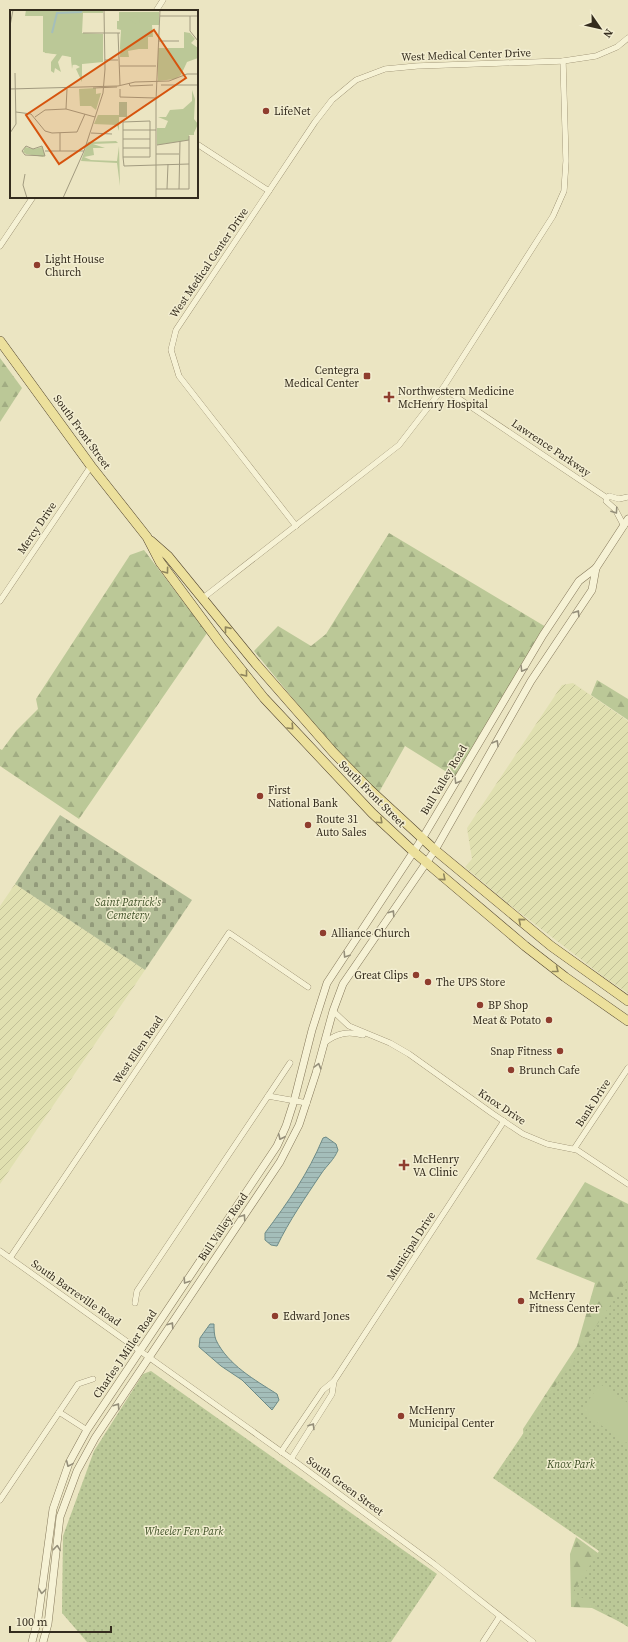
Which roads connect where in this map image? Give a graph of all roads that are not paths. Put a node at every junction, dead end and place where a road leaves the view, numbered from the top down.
1 (163, 0) edge
2 (157, 10) edge
3 (628, 38) edge
4 (563, 61) junction
5 (198, 145) edge
6 (269, 191) junction
7 (32, 198) edge
8 (0, 246) edge
9 (0, 340) edge
10 (444, 388) junction
11 (91, 466) junction
12 (628, 497) edge
13 (607, 498) junction
14 (628, 519) edge
15 (296, 526) junction
16 (624, 526) junction
17 (147, 537) junction
18 (596, 568) junction
19 (203, 598) junction
20 (0, 601) edge
21 (422, 839) junction
22 (435, 850) junction
23 (414, 852) junction
24 (426, 863) junction
25 (308, 987) dead end
26 (628, 1001) edge
27 (333, 1011) junction
28 (628, 1021) edge
29 (370, 1035) junction
30 (324, 1043) junction
31 (290, 1063) dead end
32 (628, 1068) edge
33 (268, 1096) junction
34 (294, 1101) junction
35 (307, 1103) junction
36 (504, 1122) junction
37 (574, 1149) junction
38 (628, 1184) edge
39 (0, 1251) edge
40 (10, 1258) junction
41 (135, 1303) dead end
42 (140, 1351) junction
43 (149, 1358) junction
44 (93, 1379) dead end
45 (334, 1381) junction
46 (58, 1412) junction
47 (87, 1430) junction
48 (281, 1452) junction
49 (291, 1459) junction
50 (0, 1500) edge
51 (500, 1616) junction
52 (32, 1642) edge
53 (43, 1642) edge
54 (482, 1642) edge
55 (533, 1642) edge

1 - 2 street
3 - 4 street, West Medical Center Drive
4 - 6 street, West Medical Center Drive
4 - 10 street
5 - 6 street
6 - 15 street, West Medical Center Drive
7 - 8 street
9 - 11 main road, South Front Street
10 - 13 street, Lawrence Parkway
10 - 15 street
11 - 17 main road, South Front Street
11 - 20 street, Mercy Drive
12 - 13 street
13 -> 16 street, Lawrence Parkway
14 - 16 street, Bull Valley Road
15 - 19 street
16 - 18 street, Bull Valley Road
17 - 19 main road, South Front Street
17 -> 23 main road, South Front Street
18 -> 21 street, Bull Valley Road
22 -> 18 street, Bull Valley Road
21 -> 19 main road, South Front Street
21 - 22 main road, South Front Street
21 - 23 street, Bull Valley Road
22 - 24 street, Bull Valley Road
26 -> 22 main road, South Front Street
23 - 24 main road, South Front Street
23 -> 34 street, Bull Valley Road
27 -> 24 street, Bull Valley Road
24 -> 28 main road, South Front Street
25 - 40 street, West Ellen Road
27 - 29 street, Knox Drive
27 - 30 street, Bull Valley Road
29 - 30 street, Knox Drive
29 - 36 street, Knox Drive
35 -> 30 street, Bull Valley Road
31 - 33 street
32 - 37 street, Bank Drive
33 - 34 street
33 - 41 street
34 - 35 street
34 -> 42 street, Charles J Miller Road
43 -> 35 street, Bull Valley Road
36 - 37 street, Knox Drive
36 - 45 street, Municipal Drive
37 - 38 street, Knox Drive
39 - 40 street, South Barreville Road
40 - 42 street, South Barreville Road
42 - 43 street, South Green Street
42 - 47 street, Charles J Miller Road
43 - 48 street, South Green Street
53 -> 43 street, Charles J Miller Road
44 - 46 street
45 - 48 street, Municipal Drive
49 -> 45 street, Municipal Drive
46 - 47 street
46 - 50 street
47 -> 52 street, Charles J Miller Road
48 - 49 street, South Green Street
49 - 51 street, South Green Street
51 - 54 street
51 - 55 street, South Green Street

